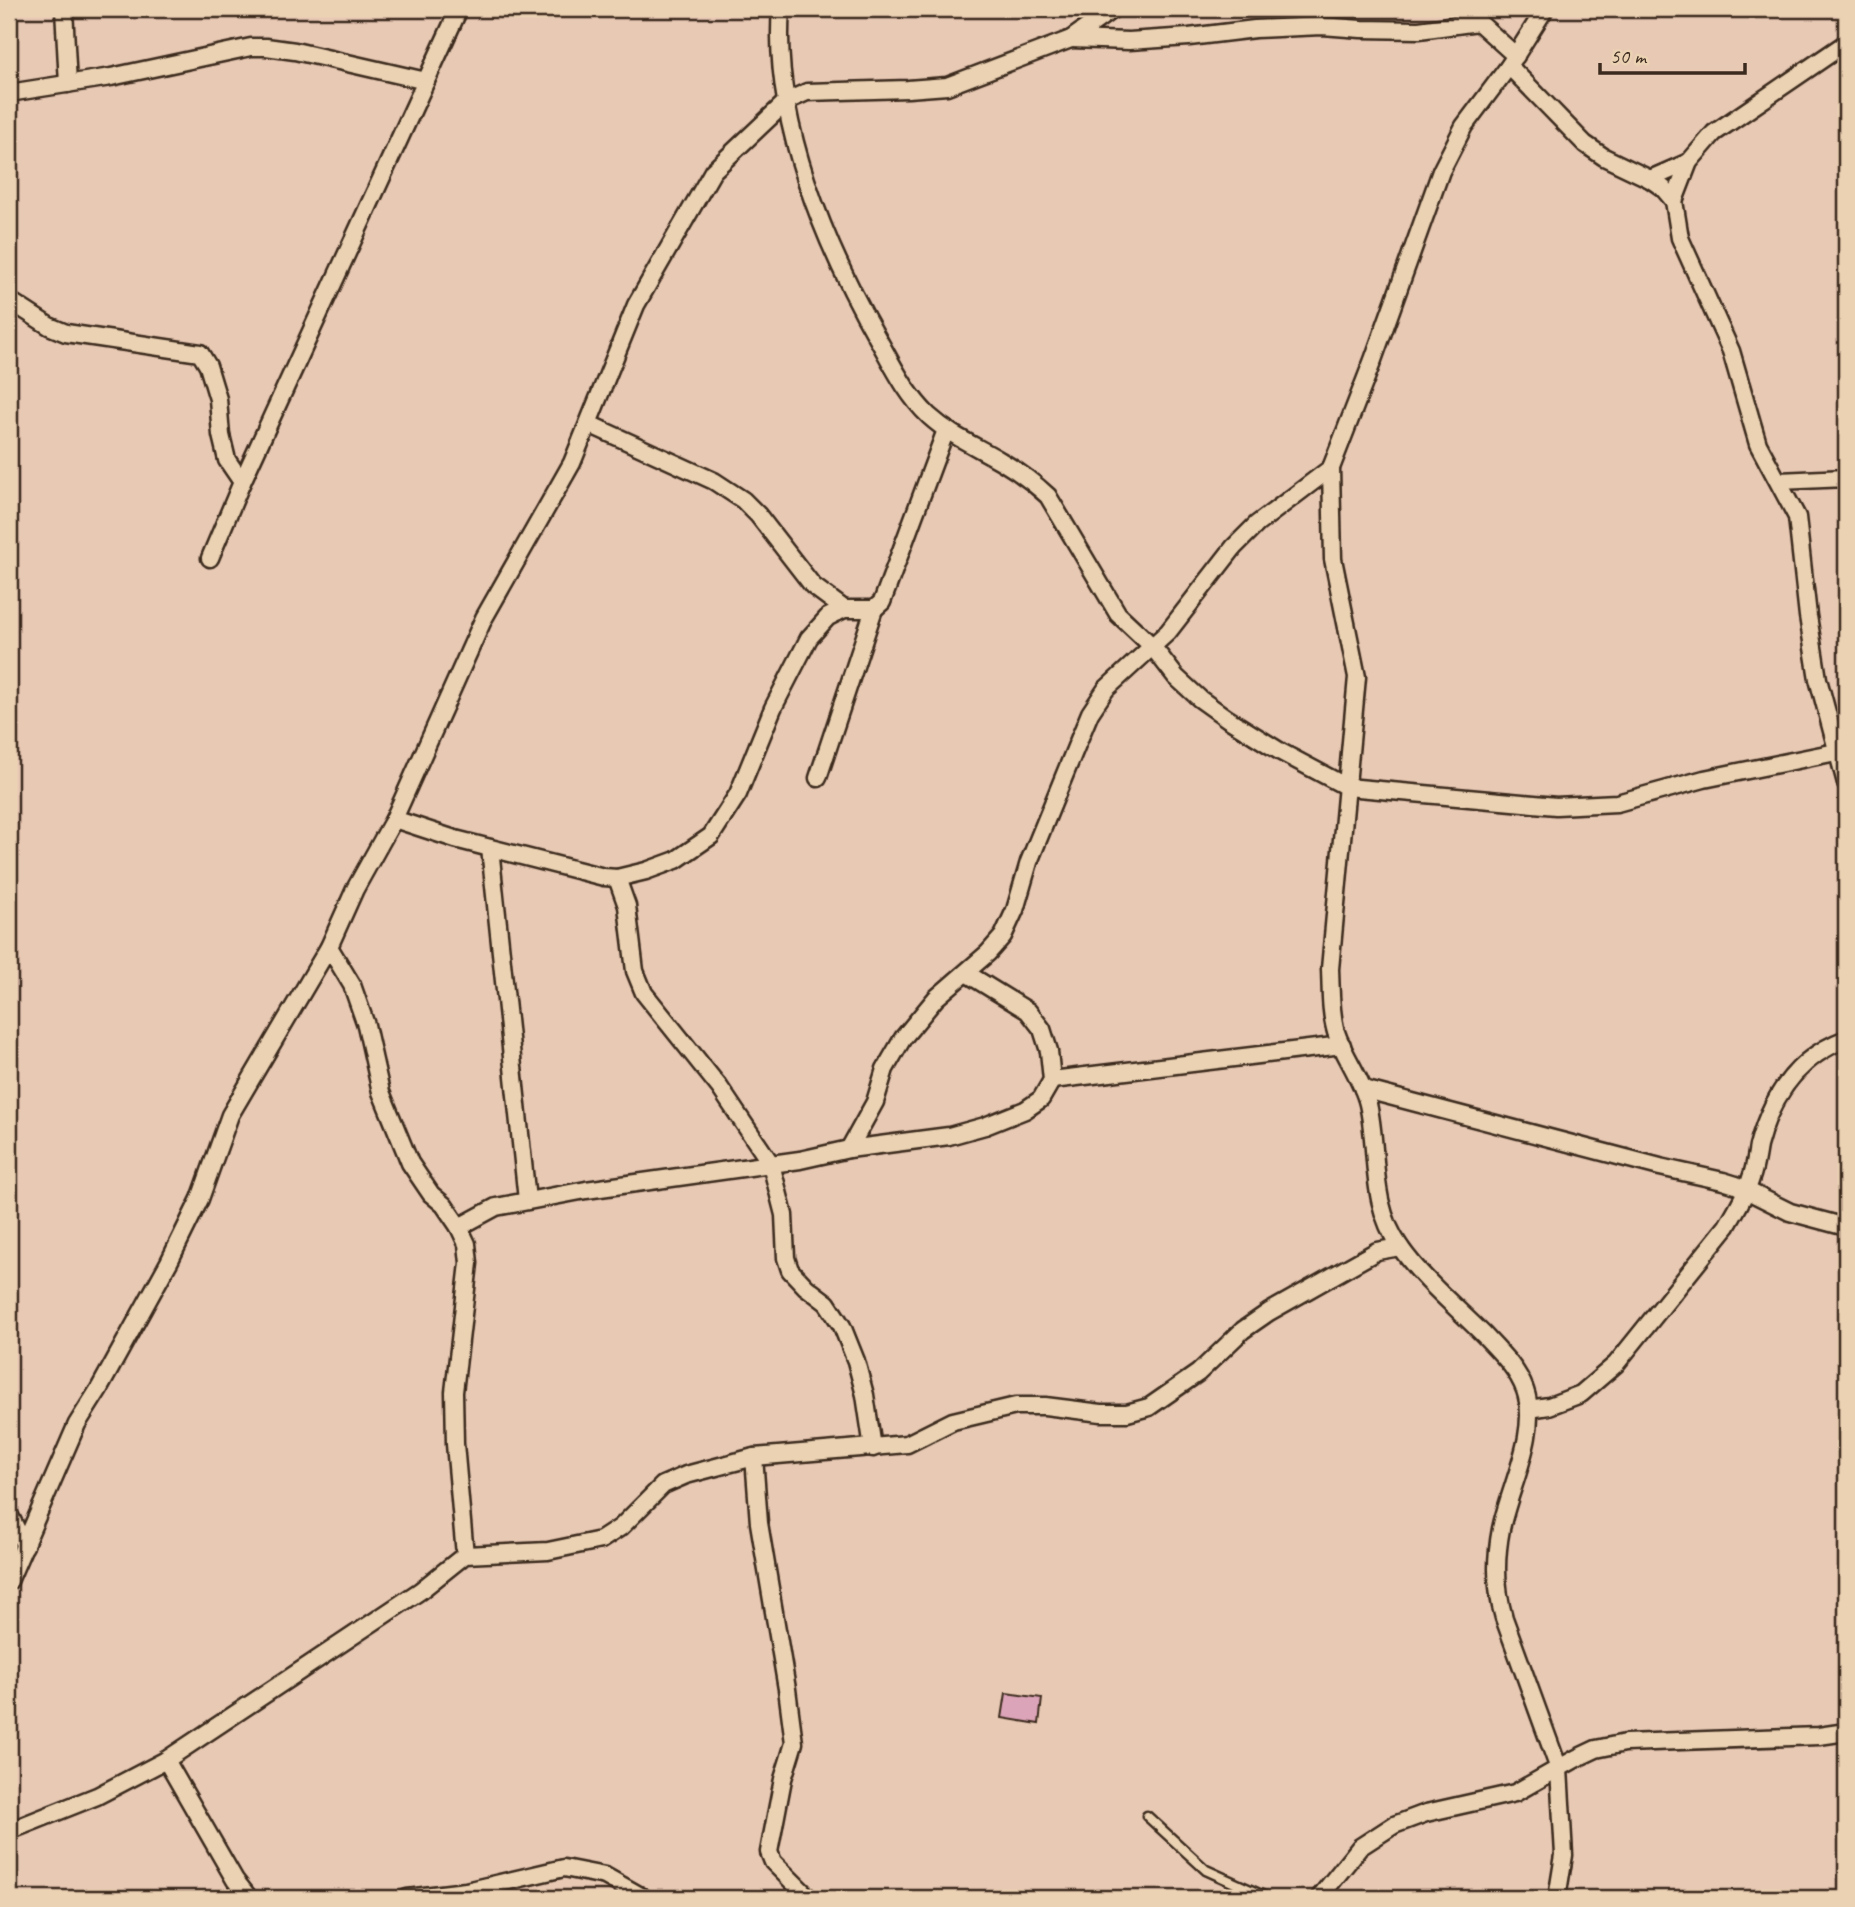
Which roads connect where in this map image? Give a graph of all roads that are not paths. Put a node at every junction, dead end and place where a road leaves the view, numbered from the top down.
1 (64, 9) edge
2 (459, 9) edge
3 (780, 9) edge
4 (1113, 9) edge
5 (1464, 9) edge
6 (1545, 9) edge
7 (1478, 22) junction
8 (1071, 39) junction
9 (1846, 43) edge
10 (1512, 61) junction
11 (426, 81) junction
12 (68, 84) junction
13 (9, 93) edge
14 (787, 101) junction
15 (1689, 162) junction
16 (1650, 179) junction
17 (1674, 201) junction
18 (9, 300) edge
19 (589, 424) junction
20 (946, 430) junction
21 (1331, 468) junction
22 (1846, 478) edge
23 (1779, 481) junction
24 (242, 482) junction
25 (209, 558) dead end
26 (844, 609) junction
27 (874, 610) junction
28 (1152, 646) junction
29 (1841, 750) edge
30 (818, 778) dead end
31 (1846, 783) edge
32 (1347, 787) junction
33 (394, 818) junction
34 (490, 848) junction
35 (617, 878) junction
36 (329, 947) junction
37 (966, 972) junction
38 (1846, 1039) edge
39 (1342, 1045) junction
40 (1052, 1080) junction
41 (1363, 1089) junction
42 (849, 1149) junction
43 (771, 1164) junction
44 (1745, 1192) junction
45 (527, 1200) junction
46 (1387, 1223) junction
47 (460, 1227) junction
48 (1846, 1227) edge
49 (1400, 1247) junction
50 (1377, 1251) junction
51 (1529, 1409) junction
52 (873, 1448) junction
53 (754, 1457) junction
54 (9, 1514) edge
55 (25, 1546) junction
56 (465, 1555) junction
57 (9, 1581) edge
58 (1846, 1732) edge
59 (166, 1760) junction
60 (1559, 1769) junction
61 (1147, 1816) dead end
62 (9, 1831) edge
63 (249, 1898) edge
64 (407, 1898) edge
65 (644, 1898) edge
66 (809, 1898) edge
67 (1268, 1898) edge
68 (1319, 1898) edge
69 (1557, 1898) edge

1 - 12 street
2 - 11 street
3 - 14 street
4 - 8 street
5 - 7 street
6 - 10 street
7 - 8 street
7 - 10 street
8 - 14 street
9 - 15 street
10 - 16 street
10 - 21 street
11 - 12 street
11 - 24 street
12 - 13 street
14 - 19 street
14 - 20 street
15 - 16 street
15 - 17 street
16 - 17 street
17 - 23 street
18 - 24 street
19 - 26 street
19 - 33 street
20 - 27 street
20 - 28 street
21 - 28 street
21 - 32 street
22 - 23 street
23 - 29 street
24 - 25 street
26 - 27 street
26 - 35 street
27 - 30 street
28 - 32 street
28 - 37 street
29 - 31 street
29 - 32 street
32 - 39 street
33 - 34 street
33 - 36 street
34 - 35 street
34 - 45 street
35 - 43 street
36 - 47 street
36 - 55 street
37 - 40 street
37 - 42 street
38 - 44 street
39 - 40 street
39 - 41 street
40 - 42 street
41 - 44 street
41 - 46 street
42 - 43 street
43 - 45 street
43 - 52 street
44 - 48 street
44 - 51 street
45 - 47 street
46 - 49 street
46 - 50 street
47 - 56 street
49 - 50 street
49 - 51 street
50 - 52 street
51 - 60 street
52 - 53 street
53 - 56 street
53 - 66 street
54 - 55 street
55 - 57 street
56 - 59 street
58 - 60 street
59 - 62 street
59 - 63 street
60 - 68 street
60 - 69 street
61 - 67 lane
64 - 65 street

